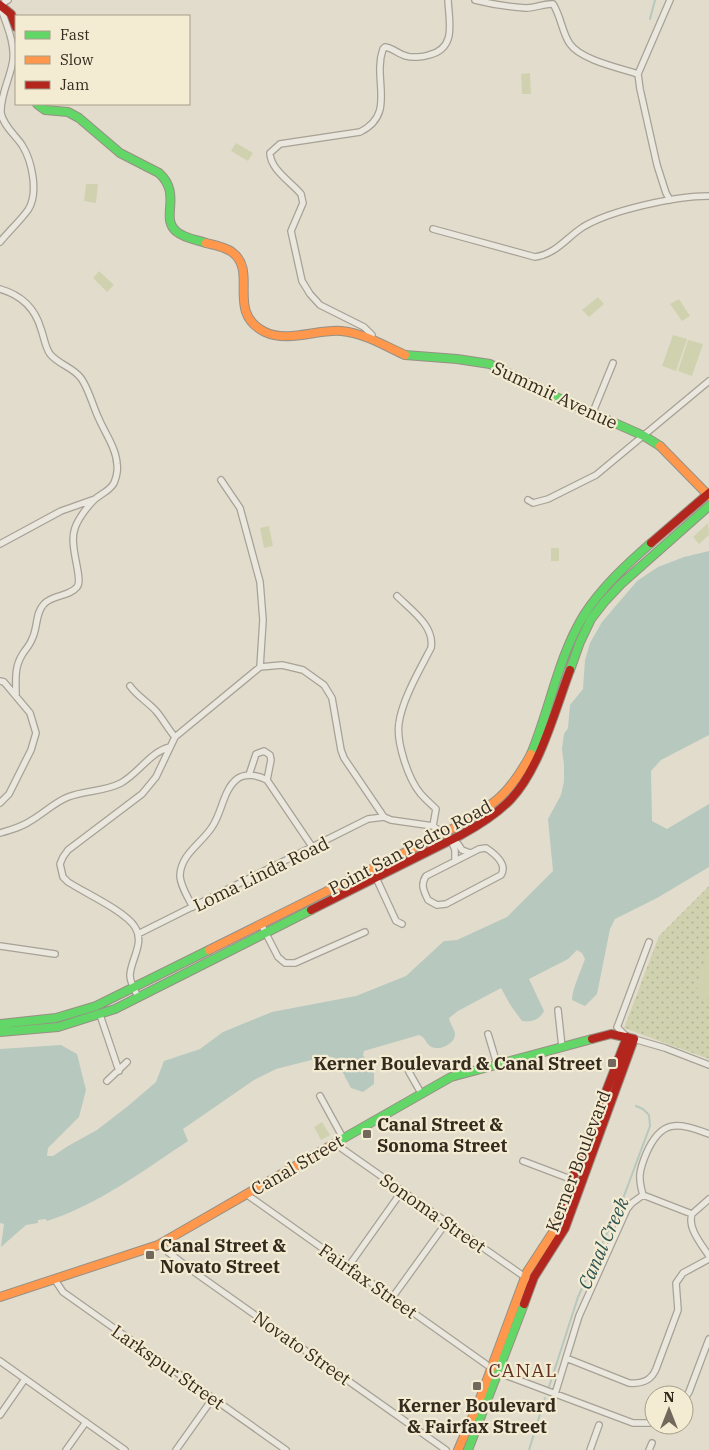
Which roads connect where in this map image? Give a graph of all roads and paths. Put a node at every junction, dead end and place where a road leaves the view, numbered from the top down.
1 (8, 0) edge
2 (448, 0) edge
3 (475, 0) edge
4 (670, 0) edge
5 (503, 2) edge
6 (0, 5) edge
7 (15, 22) edge
8 (638, 74) junction
9 (39, 105) edge
10 (709, 196) edge
11 (670, 200) junction
12 (432, 229) dead end
13 (0, 242) edge
14 (0, 289) edge
15 (372, 340) junction
16 (613, 363) dead end
17 (709, 381) edge
18 (593, 412) junction
19 (644, 436) junction
20 (221, 480) dead end
21 (708, 494) edge
22 (95, 499) junction
23 (528, 500) dead end
24 (709, 506) edge
25 (0, 544) edge
26 (397, 596) dead end
27 (260, 667) junction
28 (0, 681) edge
29 (130, 686) dead end
30 (16, 696) junction
31 (175, 737) junction
32 (170, 747) junction
33 (248, 775) junction
34 (266, 780) junction
35 (0, 803) edge
36 (384, 817) junction
37 (433, 826) junction
38 (0, 833) edge
39 (444, 833) junction
40 (451, 840) junction
41 (313, 848) junction
42 (470, 853) junction
43 (454, 861) junction
44 (372, 869) junction
45 (376, 878) junction
46 (193, 907) junction
47 (261, 924) junction
48 (402, 924) dead end
49 (365, 932) dead end
50 (265, 933) junction
51 (138, 934) junction
52 (649, 942) dead end
53 (0, 946) edge
54 (55, 954) dead end
55 (133, 988) junction
56 (138, 997) junction
57 (558, 1010) dead end
58 (100, 1015) junction
59 (0, 1024) edge
60 (0, 1032) edge
61 (488, 1034) dead end
62 (630, 1038) junction
63 (562, 1047) junction
64 (127, 1062) dead end
65 (497, 1064) junction
66 (709, 1065) edge
67 (119, 1071) junction
68 (409, 1072) dead end
69 (107, 1081) dead end
70 (421, 1093) junction
71 (320, 1096) dead end
72 (709, 1134) edge
73 (343, 1138) junction
74 (334, 1143) junction
75 (524, 1161) dead end
76 (572, 1180) junction
77 (581, 1183) junction
78 (402, 1191) junction
79 (246, 1194) junction
80 (643, 1195) junction
81 (709, 1199) edge
82 (692, 1214) junction
83 (446, 1223) junction
84 (161, 1243) junction
85 (709, 1258) edge
86 (348, 1267) junction
87 (55, 1280) junction
88 (528, 1280) junction
89 (0, 1297) edge
90 (392, 1298) junction
91 (709, 1339) edge
92 (566, 1358) junction
93 (0, 1361) edge
94 (494, 1370) junction
95 (25, 1379) junction
96 (692, 1385) edge
97 (555, 1394) junction
98 (213, 1398) junction
99 (0, 1415) edge
100 (86, 1422) junction
101 (644, 1422) edge
102 (600, 1425) dead end
103 (652, 1443) dead end
104 (66, 1450) edge
105 (125, 1450) edge
106 (176, 1450) edge
107 (286, 1450) edge
108 (446, 1450) edge
109 (458, 1450) edge
110 (468, 1450) edge
111 (590, 1450) edge
112 (649, 1450) edge

1 - 6 street
2 - 15 street
3 - 5 street
4 - 8 street
5 - 8 street
6 - 7 street
6 - 13 street
8 - 11 street
9 - 15 street, Summit Avenue
10 - 11 street
11 - 12 street
14 - 22 street
15 - 18 street, Summit Avenue
16 - 18 street
17 - 19 street
18 - 19 street, Summit Avenue
19 - 21 street, Summit Avenue
19 - 23 street
20 - 27 street
21 - 39 street, Point San Pedro Road
22 - 25 street
22 - 30 street
24 - 40 street, Point San Pedro Road
26 - 37 street
27 - 31 street
27 - 36 street
28 - 30 street
29 - 31 street
30 - 35 street
31 - 32 street
32 - 38 street
32 - 51 street
33 - 34 street
33 - 34 street
33 - 46 street
34 - 41 street
36 - 37 street
36 - 41 street, Loma Linda Road
37 - 39 street
39 - 40 street
39 - 44 street, Point San Pedro Road
40 - 42 street
40 - 43 street
40 - 45 street, Point San Pedro Road
41 - 46 street, Loma Linda Road
42 - 43 street
42 - 43 street
44 - 45 street
44 - 47 street, Point San Pedro Road
45 - 48 street
45 - 50 street, Point San Pedro Road
46 - 51 street, Loma Linda Road
47 - 50 street
47 - 55 street, Point San Pedro Road
49 - 50 street
50 - 56 street, Point San Pedro Road
51 - 55 street
52 - 62 street
53 - 54 street
55 - 56 street
55 - 59 street, Point San Pedro Road
56 - 58 street, Point San Pedro Road
57 - 63 street
58 - 60 street, Point San Pedro Road
58 - 67 street
61 - 65 street
62 - 63 street, Canal Street
62 - 66 street, Canal Street
62 - 76 street, Kerner Boulevard
62 - 77 street, Kerner Boulevard
63 - 65 street, Canal Street
64 - 67 street
65 - 70 street, Canal Street
67 - 69 street
68 - 70 street
70 - 73 street, Canal Street
71 - 73 street
72 - 80 street
73 - 74 street, Canal Street
74 - 78 street, Sonoma Street
74 - 79 street, Canal Street
75 - 76 street
76 - 77 street
76 - 88 street, Kerner Boulevard
77 - 88 street, Kerner Boulevard
78 - 83 street, Sonoma Street
78 - 86 street
79 - 84 street, Canal Street
79 - 86 street, Fairfax Street
80 - 82 street
80 - 92 street
81 - 82 street
82 - 85 street
83 - 88 street, Sonoma Street
83 - 90 street
84 - 87 street, Canal Street
84 - 108 street, Novato Street
85 - 92 street
86 - 90 street, Fairfax Street
87 - 89 street, Canal Street
87 - 98 street, Larkspur Street
88 - 94 street, Kerner Boulevard
90 - 94 street, Fairfax Street
91 - 96 street
92 - 97 street
93 - 95 street
94 - 97 street, Fairfax Street
94 - 109 street, Kerner Boulevard
94 - 110 street, Kerner Boulevard
95 - 99 street
95 - 100 street
97 - 101 street, Fairfax Street
98 - 106 street
98 - 107 street, Larkspur Street
100 - 104 street
100 - 105 street
102 - 111 street
103 - 112 street

